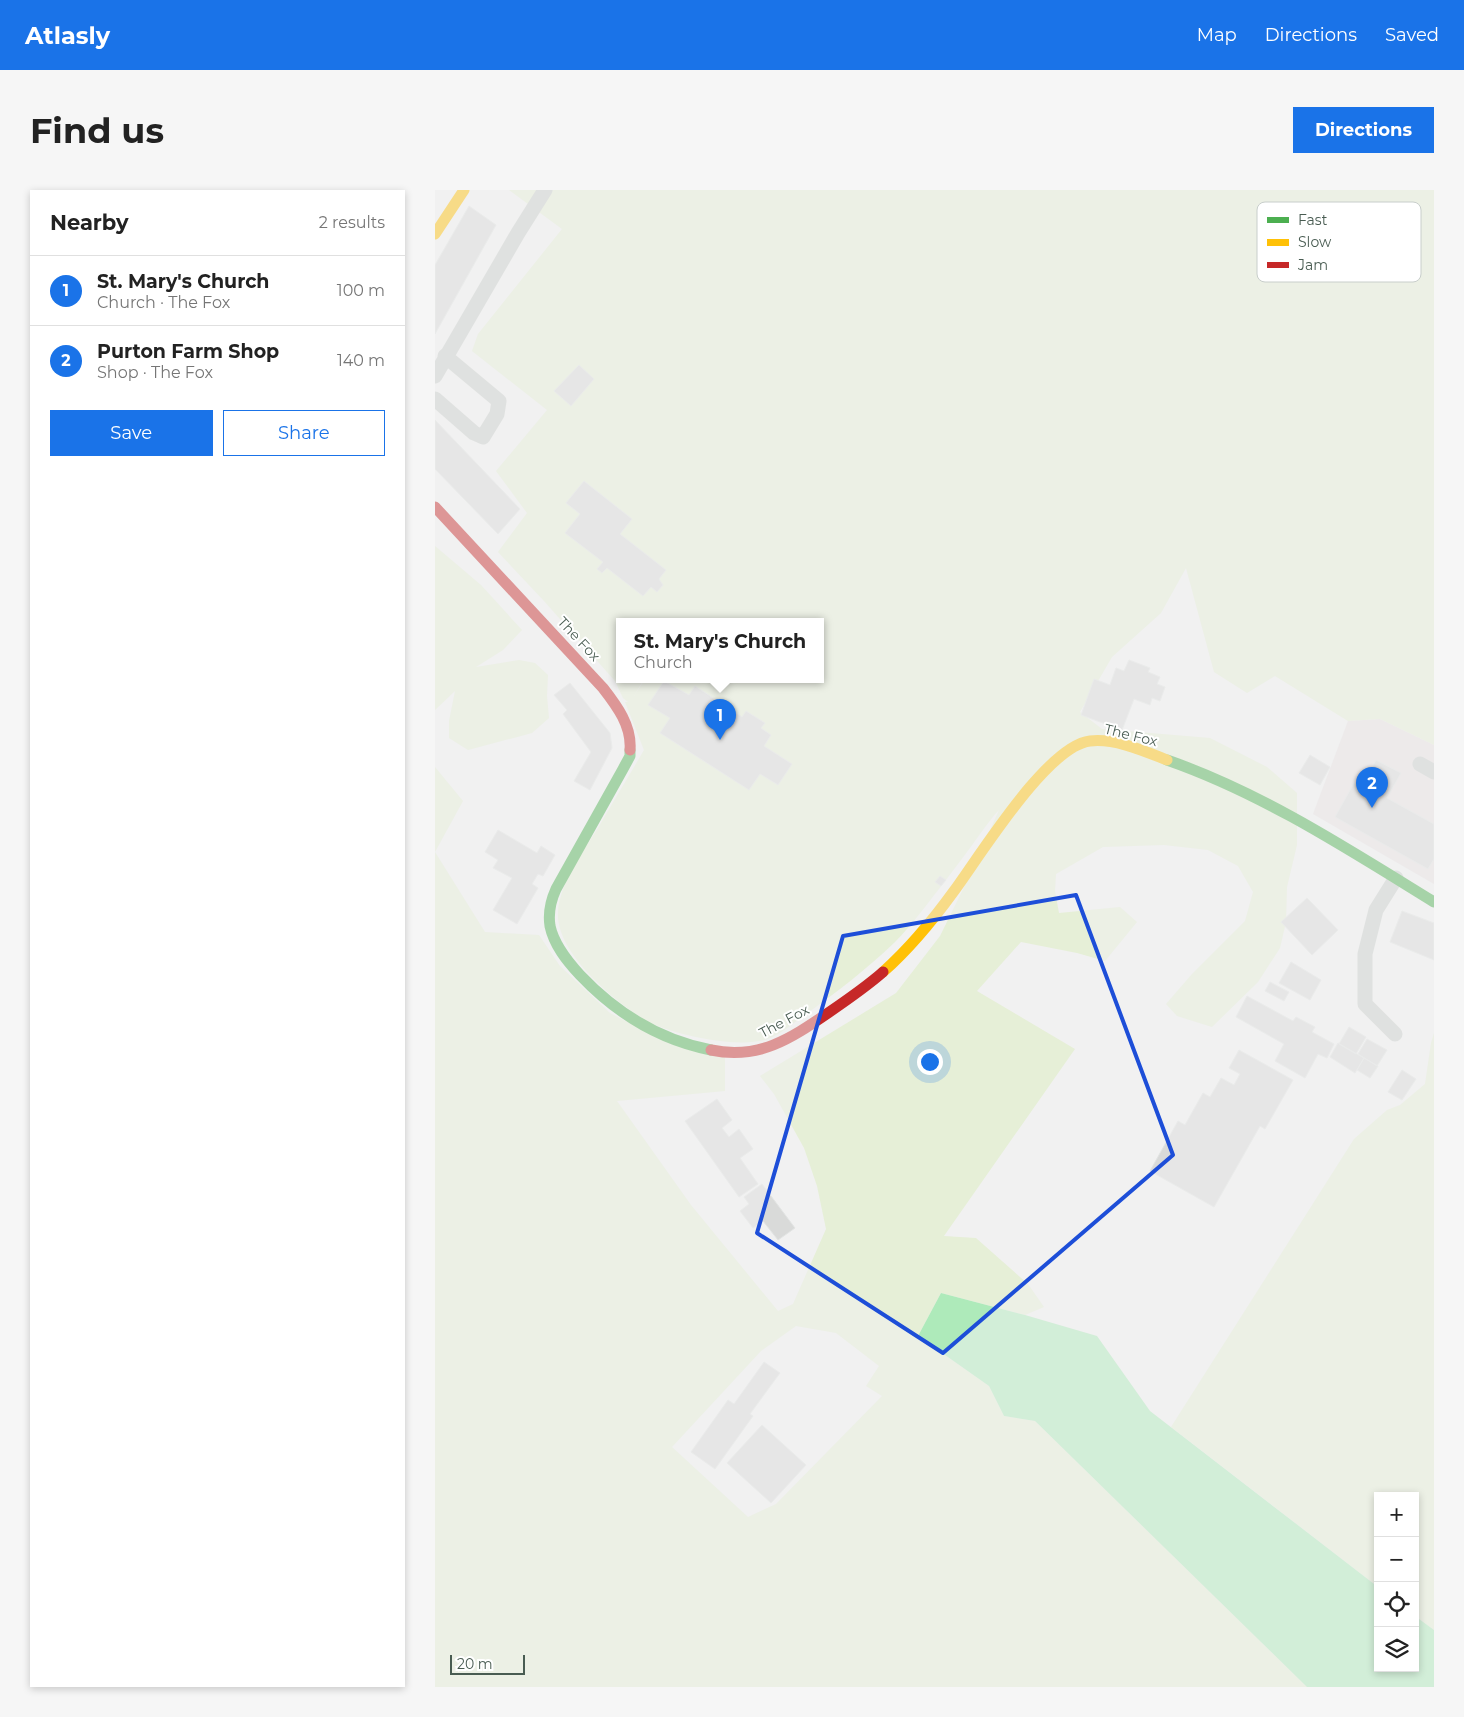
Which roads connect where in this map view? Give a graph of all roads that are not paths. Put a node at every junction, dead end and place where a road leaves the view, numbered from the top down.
1 (464, 190) edge
2 (545, 190) edge
3 (435, 234) edge
4 (445, 356) junction
5 (435, 376) edge
6 (435, 398) edge
7 (435, 507) edge
8 (1420, 764) dead end
9 (1434, 772) edge
10 (1396, 878) junction
11 (1434, 902) edge
12 (1395, 1034) dead end

1 - 3 street
2 - 4 lane
4 - 5 lane
4 - 6 lane
7 - 10 street, The Fox
8 - 9 lane
10 - 11 street, The Fox
10 - 12 lane

